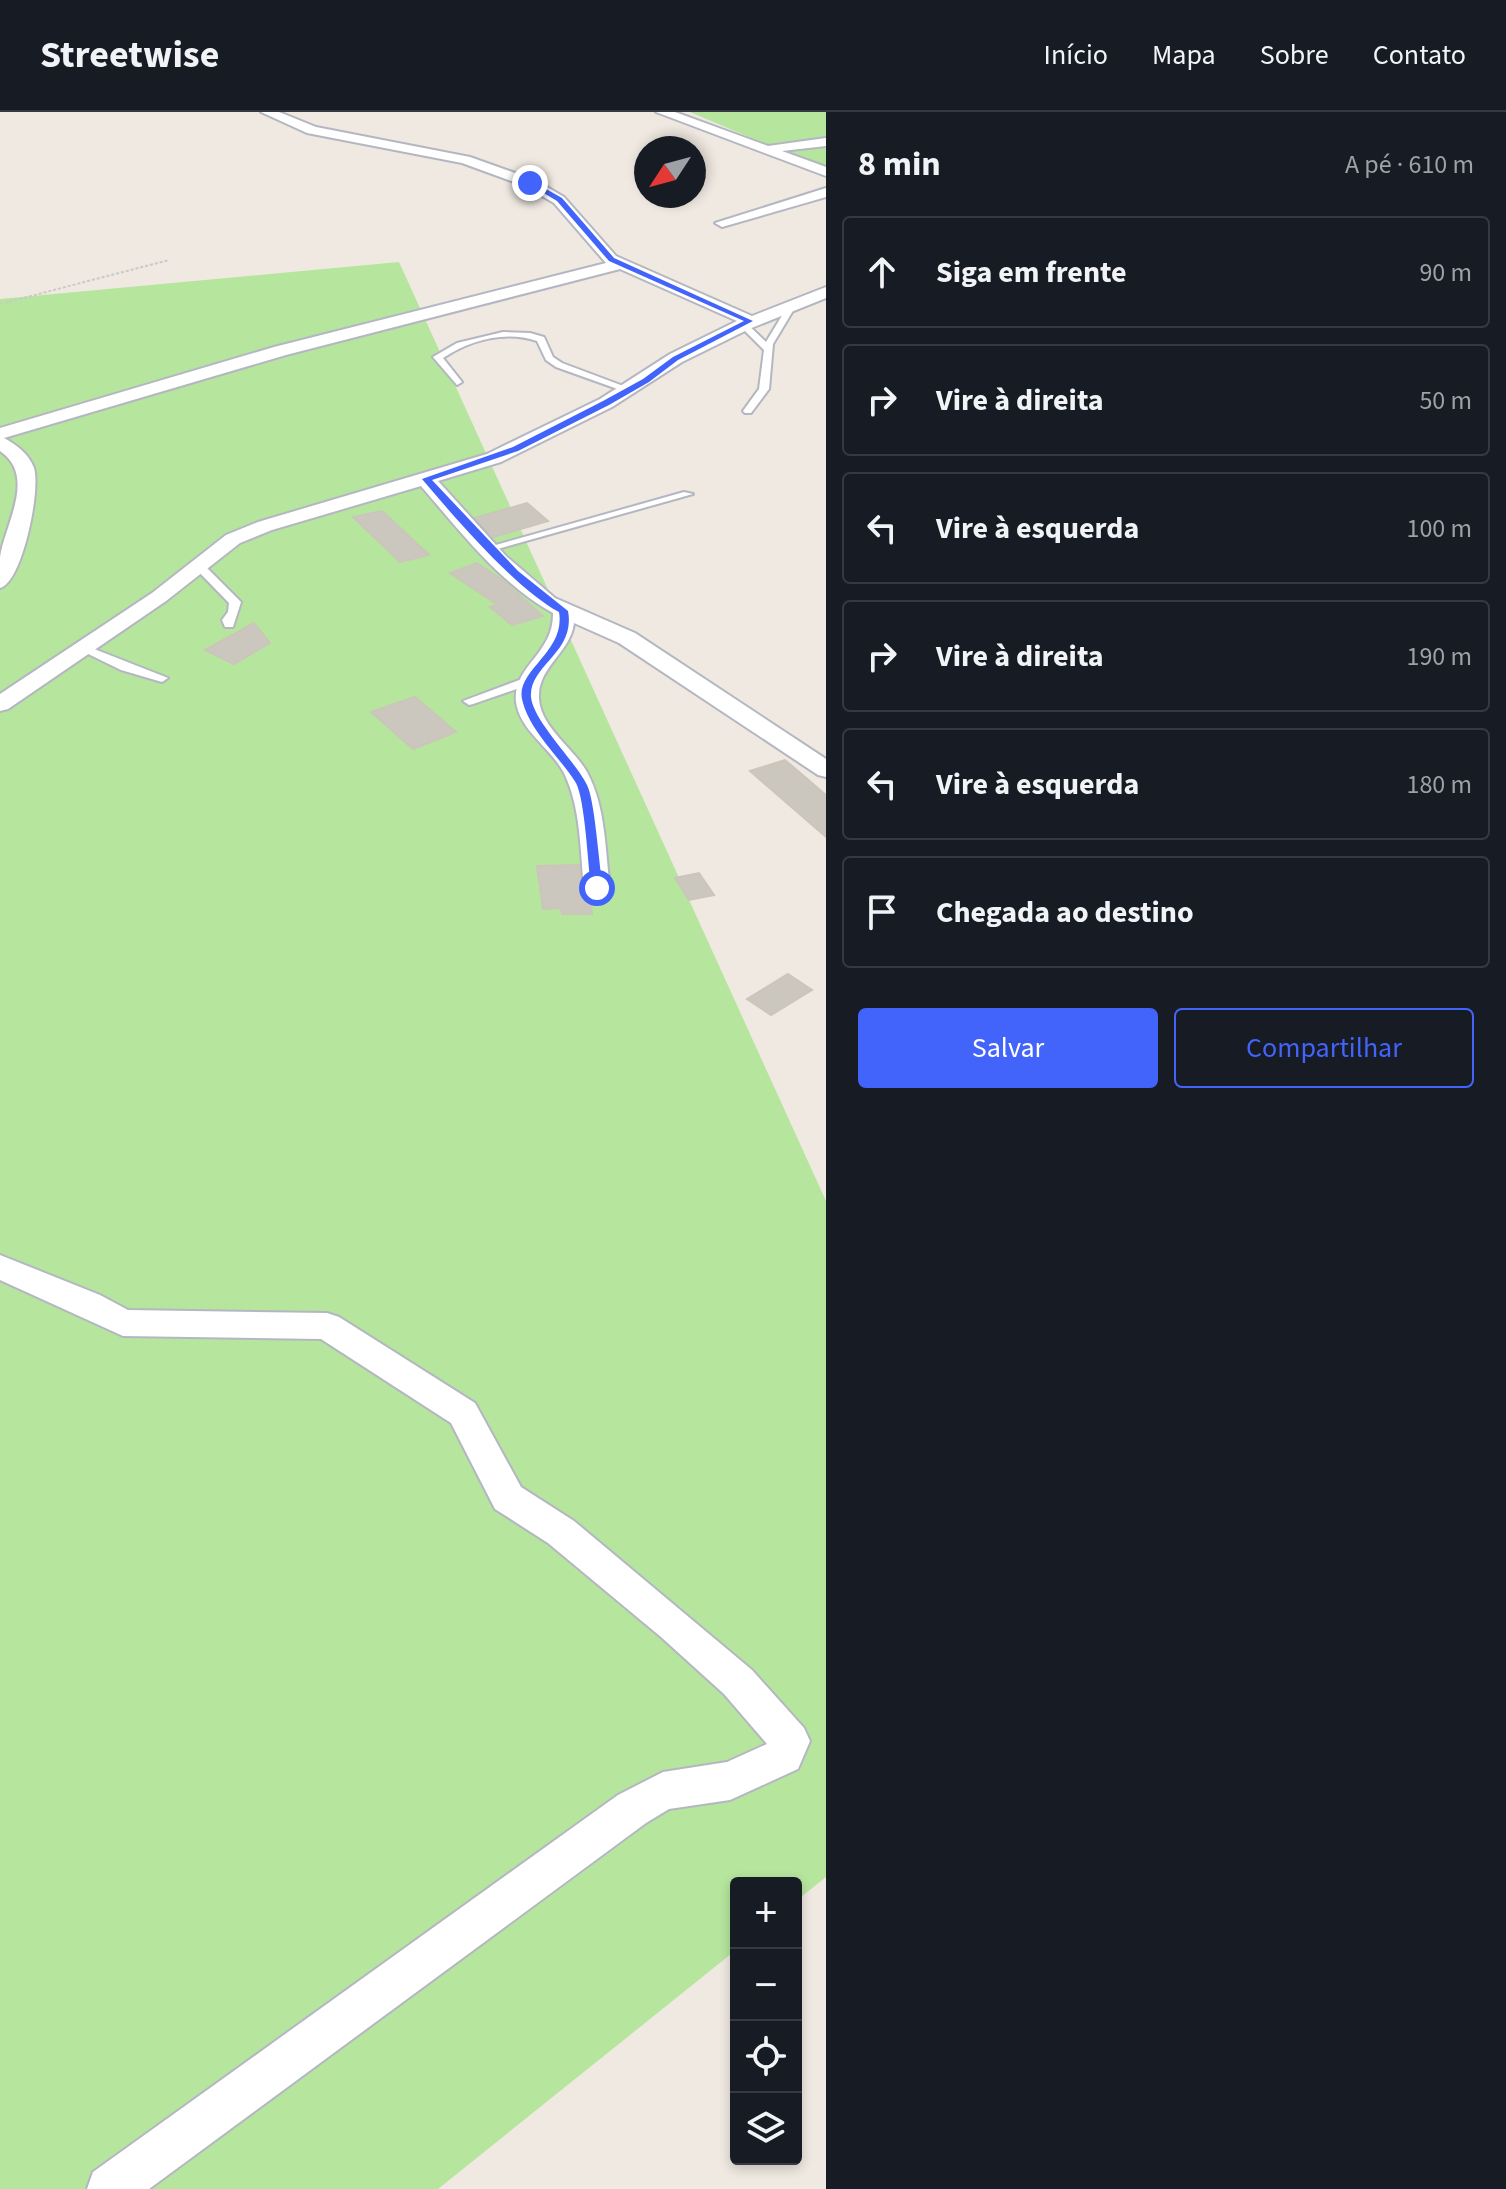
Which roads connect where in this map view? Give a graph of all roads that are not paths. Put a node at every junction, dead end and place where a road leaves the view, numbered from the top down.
1 (268, 112) edge
2 (663, 112) edge
3 (826, 142) edge
4 (760, 148) junction
5 (826, 172) edge
6 (826, 192) edge
7 (722, 223) dead end
8 (619, 264) junction
9 (826, 292) edge
10 (793, 304) junction
11 (746, 323) junction
12 (768, 349) junction
13 (457, 382) dead end
14 (629, 390) junction
15 (748, 411) dead end
16 (0, 434) edge
17 (0, 443) edge
18 (426, 479) junction
19 (688, 494) dead end
20 (490, 548) junction
21 (199, 566) junction
22 (0, 582) edge
23 (563, 611) junction
24 (229, 625) dead end
25 (84, 648) junction
26 (162, 678) dead end
27 (530, 680) junction
28 (469, 701) dead end
29 (0, 704) edge
30 (826, 770) edge
31 (597, 888) dead end
32 (0, 1267) edge
33 (110, 2189) edge

1 - 8 street
2 - 4 street
3 - 4 street
4 - 5 street
6 - 7 street
8 - 11 street
8 - 16 street
9 - 10 street
10 - 11 street
10 - 12 lane
11 - 12 lane
11 - 14 street
12 - 15 lane
13 - 14 lane
14 - 18 street
17 - 22 street
18 - 20 street
18 - 21 street
19 - 20 lane
20 - 23 street
21 - 24 lane
21 - 25 street
23 - 27 street
23 - 30 street
25 - 26 lane
25 - 29 street
27 - 28 lane
27 - 31 street
32 - 33 street

